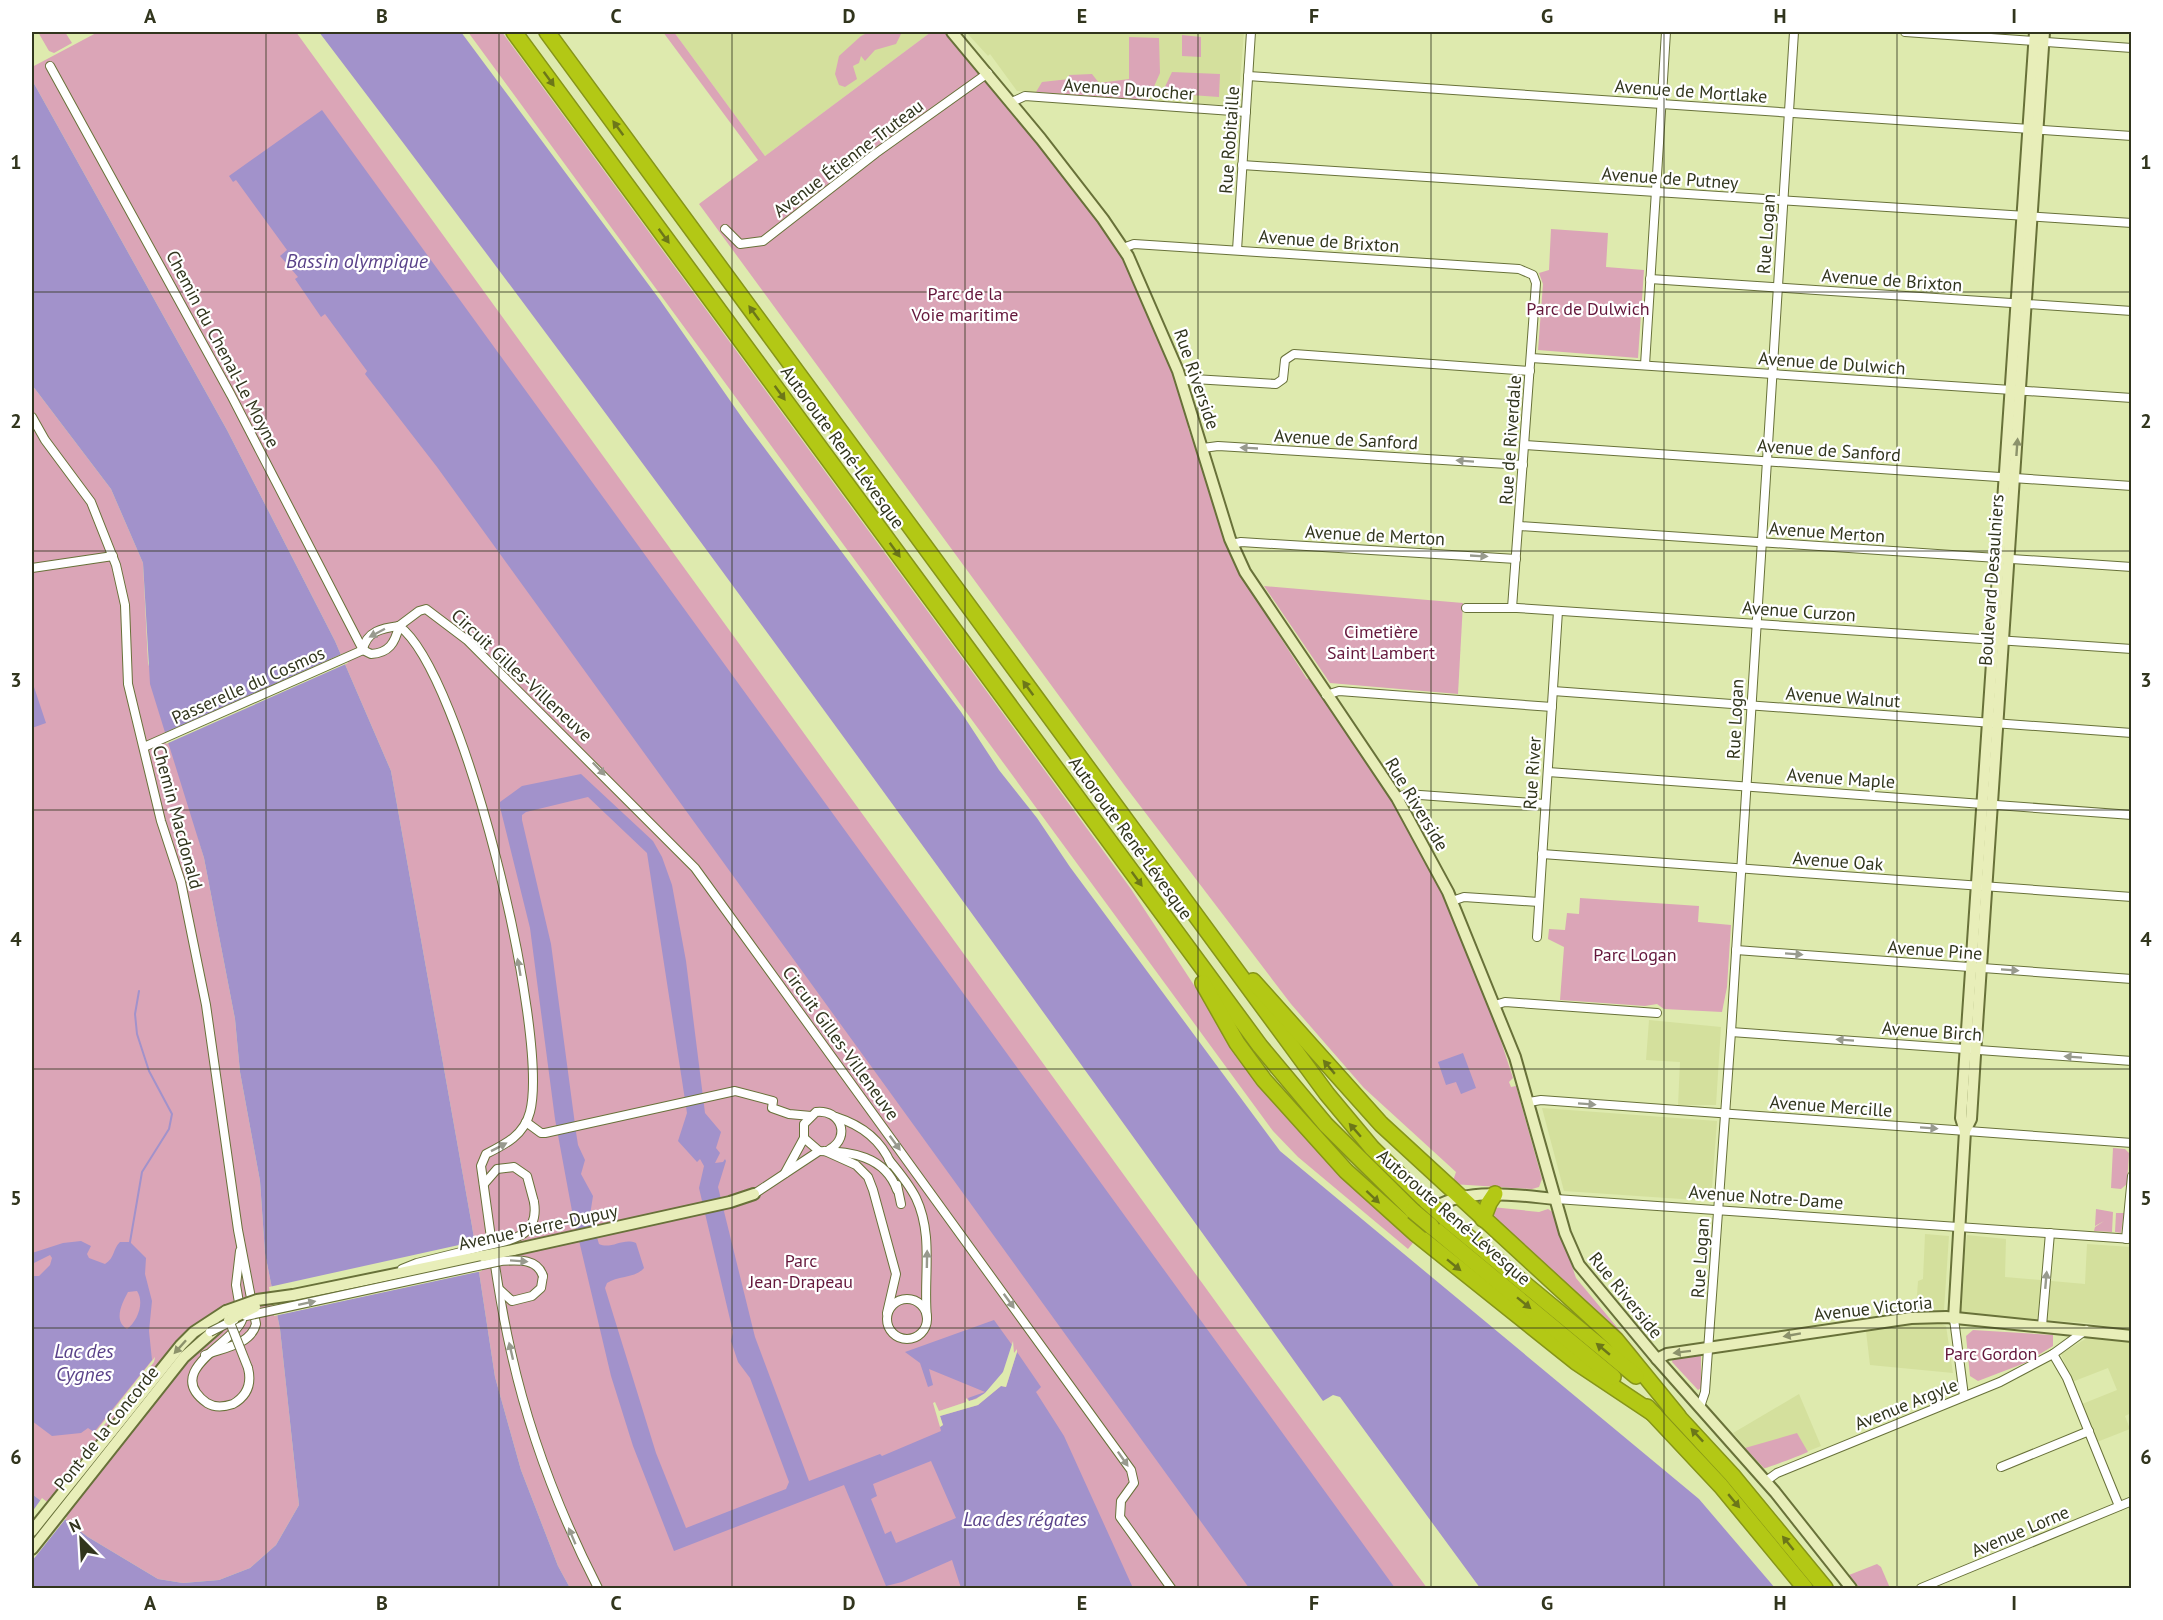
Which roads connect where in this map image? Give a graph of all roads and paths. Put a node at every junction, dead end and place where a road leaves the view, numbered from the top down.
1 (514, 32) edge
2 (952, 32) edge
3 (1251, 32) edge
4 (1666, 32) edge
5 (1794, 32) edge
6 (1905, 32) edge
7 (550, 35) edge
8 (2039, 37) edge
9 (2132, 48) edge
10 (50, 66) dead end
11 (988, 73) junction
12 (1248, 76) junction
13 (1012, 102) junction
14 (1662, 105) junction
15 (1246, 112) junction
16 (1789, 113) junction
17 (2032, 129) junction
18 (2132, 136) edge
19 (1242, 165) junction
20 (1656, 191) junction
21 (1784, 201) junction
22 (2027, 217) junction
23 (2132, 223) edge
24 (725, 229) dead end
25 (1123, 248) junction
26 (1237, 250) junction
27 (1533, 275) joint
28 (1650, 279) junction
29 (1778, 287) junction
30 (2021, 304) junction
31 (2132, 311) edge
32 (1531, 358) junction
33 (1645, 365) junction
34 (1530, 371) junction
35 (1773, 374) junction
36 (1182, 381) junction
37 (2015, 391) junction
38 (2132, 398) edge
39 (32, 417) edge
40 (1525, 445) junction
41 (1203, 448) junction
42 (1767, 461) junction
43 (1523, 465) junction
44 (2010, 477) junction
45 (2132, 486) edge
46 (1520, 526) junction
47 (1762, 542) junction
48 (1232, 544) junction
49 (113, 556) junction
50 (1516, 558) junction
51 (2004, 559) junction
52 (2132, 567) edge
53 (32, 568) edge
54 (1466, 608) dead end
55 (1512, 608) junction
56 (1558, 611) junction
57 (1756, 624) junction
58 (399, 626) junction
59 (1998, 639) junction
60 (2132, 649) edge
61 (363, 650) junction
62 (1553, 691) junction
63 (1326, 695) junction
64 (1751, 706) junction
65 (1552, 707) junction
66 (1993, 724) junction
67 (2132, 734) edge
68 (144, 747) junction
69 (1548, 772) junction
70 (1746, 786) junction
71 (1396, 798) junction
72 (1545, 804) junction
73 (1988, 805) junction
74 (2132, 816) edge
75 (1542, 854) junction
76 (1740, 869) junction
77 (1982, 886) junction
78 (2132, 897) edge
79 (1452, 901) junction
80 (1539, 902) junction
81 (1164, 916) junction
82 (1537, 937) dead end
83 (1213, 941) junction
84 (1736, 950) junction
85 (1976, 968) junction
86 (2132, 979) edge
87 (1495, 1005) junction
88 (1657, 1013) dead end
89 (1731, 1032) junction
90 (1971, 1049) junction
91 (2132, 1061) edge
92 (1529, 1102) junction
93 (789, 1114) junction
94 (1724, 1114) junction
95 (811, 1116) junction
96 (835, 1117) junction
97 (526, 1122) junction
98 (1965, 1131) junction
99 (803, 1134) junction
100 (2132, 1143) edge
101 (825, 1151) junction
102 (889, 1160) junction
103 (784, 1175) junction
104 (2132, 1176) edge
105 (484, 1185) junction
106 (897, 1190) junction
107 (754, 1194) joint
108 (1495, 1194) junction
109 (1460, 1197) junction
110 (1556, 1199) junction
111 (901, 1204) dead end
112 (1718, 1211) junction
113 (1483, 1219) junction
114 (1958, 1227) junction
115 (1409, 1228) junction
116 (2050, 1233) junction
117 (2129, 1239) edge
118 (241, 1247) junction
119 (387, 1275) junction
120 (500, 1289) junction
121 (293, 1295) joint
122 (887, 1313) junction
123 (228, 1317) junction
124 (927, 1318) junction
125 (1954, 1319) junction
126 (2042, 1326) junction
127 (2086, 1330) junction
128 (2132, 1336) edge
129 (1708, 1348) junction
130 (2053, 1354) junction
131 (205, 1356) junction
132 (1657, 1359) junction
133 (1964, 1396) junction
134 (1700, 1407) junction
135 (1654, 1414) junction
136 (1678, 1416) junction
137 (2089, 1431) junction
138 (2001, 1467) dead end
139 (1766, 1481) junction
140 (2132, 1501) edge
141 (2119, 1506) junction
142 (32, 1531) edge
143 (32, 1549) edge
144 (598, 1588) edge
145 (1171, 1588) edge
146 (1805, 1588) edge
147 (1825, 1588) edge
148 (1851, 1588) edge
149 (1921, 1588) edge

1 -> 81 highway, Autoroute René-Lévesque
2 - 11 street, Rue Riverside
3 - 12 street, Rue Robitaille
4 - 14 street
5 - 16 street, Rue Logan
6 - 8 street
83 -> 7 highway, Autoroute René-Lévesque
8 - 9 street
8 - 17 street, Boulevard Desaulniers
10 - 61 street, Chemin du Chenal-Le Moyne
11 - 13 street, Rue Riverside
11 - 24 street, Avenue Étienne-Truteau
12 - 14 street, Avenue de Mortlake
12 - 15 street, Rue Robitaille
13 - 15 street, Avenue Durocher
13 - 25 street, Rue Riverside
14 - 16 street, Avenue de Mortlake
14 - 20 street
15 - 19 street, Rue Robitaille
16 - 17 street, Avenue de Mortlake
16 - 21 street, Rue Logan
17 - 18 street, Avenue de Mortlake
17 - 22 street, Boulevard Desaulniers
19 - 20 street, Avenue de Putney
19 - 26 street, Rue Robitaille
20 - 21 street, Avenue de Putney
20 - 28 street
21 - 22 street, Avenue de Putney
21 - 29 street, Rue Logan
22 - 23 street, Avenue de Putney
22 - 30 street, Boulevard Desaulniers
25 - 26 street, Avenue de Brixton
25 - 36 street, Rue Riverside
26 - 27 street, Avenue de Brixton
27 - 32 street, Rue de Riverdale
28 - 29 street, Avenue de Brixton
28 - 33 street
29 - 30 street, Avenue de Brixton
29 - 35 street, Rue Logan
30 - 31 street, Avenue de Brixton
30 - 37 street, Boulevard Desaulniers
32 - 33 street, Avenue de Dulwich
32 - 34 street, Rue de Riverdale
33 - 35 street, Avenue de Dulwich
34 - 36 street
34 - 40 street, Rue de Riverdale
35 - 37 street, Avenue de Dulwich
35 - 42 street, Rue Logan
36 - 41 street, Rue Riverside
37 - 38 street, Avenue de Dulwich
37 - 44 street, Boulevard Desaulniers
39 - 49 street, Chemin Macdonald
40 - 42 street, Avenue de Sanford
40 - 43 street, Rue de Riverdale
43 -> 41 street, Avenue de Sanford
41 - 48 street, Rue Riverside
42 - 44 street, Avenue de Sanford
42 - 47 street, Rue Logan
43 - 46 street, Rue de Riverdale
44 - 45 street, Avenue de Sanford
44 - 51 street, Boulevard Desaulniers
46 - 47 street, Avenue Merton
46 - 50 street, Rue de Riverdale
47 - 51 street, Avenue Merton
47 - 57 street, Rue Logan
48 -> 50 street, Avenue de Merton
48 - 63 street, Rue Riverside
49 - 53 street
49 - 68 street, Chemin Macdonald
50 - 55 street, Rue de Riverdale
51 - 52 street, Avenue Merton
51 - 59 street, Boulevard Desaulniers
54 - 55 street, Avenue Curzon
55 - 56 street, Avenue Curzon
56 - 57 street, Avenue Curzon
56 - 62 street, Rue River
57 - 59 street, Avenue Curzon
57 - 64 street, Rue Logan
58 -> 61 street
58 - 61 street
97 -> 58 street
58 -> 145 street, Circuit Gilles-Villeneuve
59 - 60 street, Avenue Curzon
59 - 66 street, Boulevard Desaulniers
61 - 68 street, Passerelle du Cosmos
62 - 64 street, Avenue Walnut
62 - 65 street, Rue River
63 - 65 street
63 - 71 street, Rue Riverside
64 - 66 street, Avenue Walnut
64 - 70 street, Rue Logan
65 - 69 street, Rue River
66 - 67 street, Avenue Walnut
66 - 73 street, Boulevard Desaulniers
68 - 118 street, Chemin Macdonald
69 - 70 street, Avenue Maple
69 - 72 street, Rue River
70 - 73 street, Avenue Maple
70 - 76 street, Rue Logan
71 - 72 street
71 - 79 street, Rue Riverside
72 - 75 street, Rue River
73 - 74 street, Avenue Maple
73 - 77 street, Boulevard Desaulniers
75 - 76 street, Avenue Oak
75 - 80 street, Rue River
76 - 77 street, Avenue Oak
76 - 84 street, Rue Logan
77 - 78 street, Avenue Oak
77 - 85 street, Boulevard Desaulniers
79 - 80 street
79 - 87 street, Rue Riverside
80 - 82 street, Rue River
81 -> 115 highway
81 -> 135 highway, Autoroute René-Lévesque, bridge
109 -> 83 highway
136 -> 83 highway, Autoroute René-Lévesque, bridge
84 -> 85 street, Avenue Pine
84 - 89 street, Rue Logan
85 -> 86 street, Avenue Pine
85 - 90 street, Boulevard Desaulniers
87 - 88 street
87 - 92 street, Rue Riverside
90 -> 89 street, Avenue Birch
89 - 94 street, Rue Logan
91 -> 90 street, Avenue Birch
90 - 98 street, Boulevard Desaulniers
92 -> 94 street, Avenue Mercille
92 - 110 street, Rue Riverside
93 - 95 street
93 - 97 street
93 - 99 street
94 -> 98 street, Avenue Mercille
94 - 112 street, Rue Logan
95 - 96 street
95 - 99 street
96 - 101 street
96 - 102 street
105 -> 97 street
98 - 100 street, Avenue Mercille
98 - 114 street, Boulevard Desaulniers
99 - 101 street
99 - 103 street, Avenue Pierre-Dupuy
101 - 103 street, Avenue Pierre-Dupuy
101 - 106 street
101 - 122 street
102 - 106 street
124 -> 102 street
103 - 107 street, Avenue Pierre-Dupuy
104 - 117 street
105 - 119 street, bridge
105 - 120 street
106 - 111 street
107 - 119 street, Avenue Pierre-Dupuy, bridge
108 - 109 street, Avenue Notre-Dame
108 - 110 street, Avenue Notre-Dame
108 - 113 highway
109 - 113 highway
109 - 115 street, Avenue Notre-Dame
110 - 112 street, Avenue Notre-Dame
110 - 132 street, Rue Riverside
112 - 114 street, Avenue Notre-Dame
112 - 129 street, Rue Logan
113 - 136 highway
114 - 116 street, Avenue Notre-Dame
114 - 125 street, Boulevard Desaulniers
115 -> 135 highway
116 - 117 street, Avenue Notre-Dame
126 -> 116 street
118 - 131 street, Chemin Macdonald
118 - 131 street, Chemin Macdonald
119 - 121 street, Avenue Pierre-Dupuy
123 -> 120 street, Pont de la Concorde, bridge
144 -> 120 street
121 - 123 street, Pont de la Concorde, bridge
122 - 124 street
122 - 124 street
123 - 131 street, bridge
123 -> 142 street, Pont de la Concorde
123 - 143 street, Pont de la Concorde, bridge
125 - 126 street, Avenue Victoria
125 -> 129 street, Avenue Victoria
125 - 133 street, Boulevard Desaulniers
126 - 127 street, Avenue Victoria
127 - 128 street, Avenue Victoria
127 - 130 street, Avenue Argyle
129 -> 132 street, Avenue Victoria
129 - 134 street, Rue Logan
130 - 133 street, Avenue Argyle
130 - 137 street
132 - 134 street, Rue Riverside
133 - 139 street, Avenue Argyle
134 - 139 street, Rue Riverside
135 -> 146 highway, Autoroute René-Lévesque
147 -> 136 highway, Autoroute René-Lévesque
137 - 138 street
137 - 141 street
139 - 148 street, Rue Riverside
140 - 141 street, Avenue Lorne
141 - 149 street, Avenue Lorne

